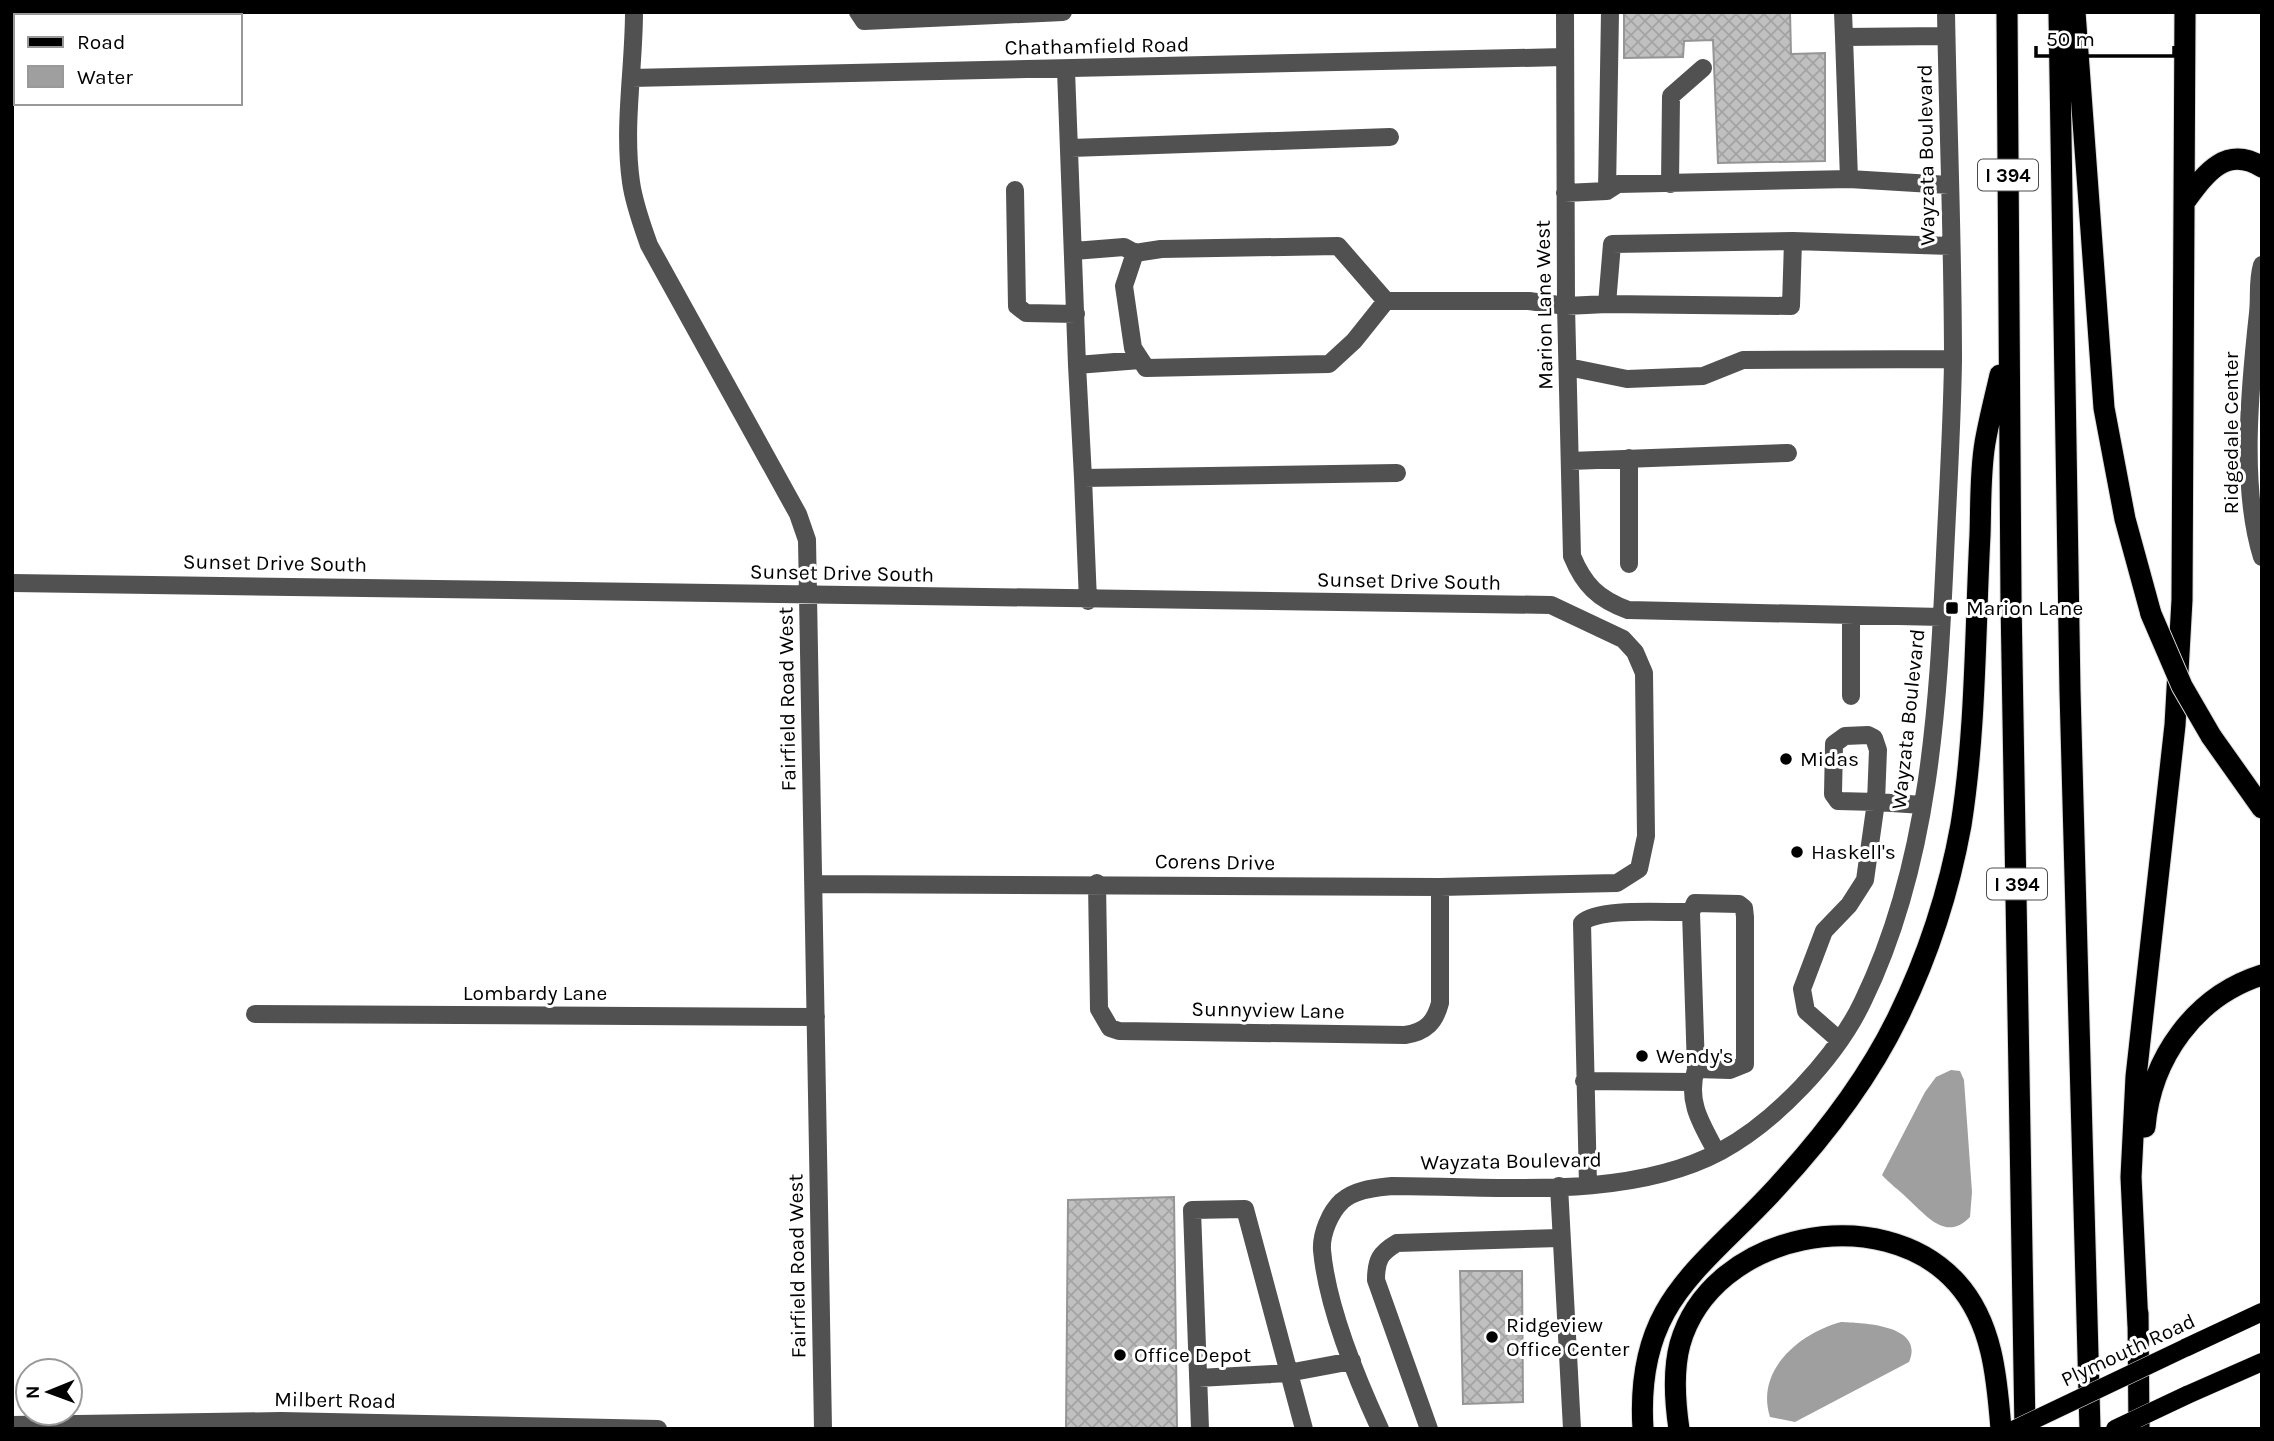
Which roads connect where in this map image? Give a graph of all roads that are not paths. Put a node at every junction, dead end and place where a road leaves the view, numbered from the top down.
1 (634, 12) edge
2 (859, 12) edge
3 (1063, 12) edge
4 (1565, 12) edge
5 (1610, 12) edge
6 (1843, 12) edge
7 (1946, 12) edge
8 (2007, 12) edge
9 (2059, 12) edge
10 (2075, 12) edge
11 (2185, 12) edge
12 (1947, 36) junction
13 (1844, 37) junction
14 (1564, 57) junction
15 (1703, 68) dead end
16 (1066, 70) junction
17 (631, 78) junction
18 (1390, 136) dead end
19 (1071, 148) junction
20 (2262, 167) edge
21 (1849, 179) junction
22 (1670, 184) junction
23 (1949, 185) junction
24 (1015, 190) dead end
25 (1607, 191) junction
26 (1565, 192) junction
27 (2186, 200) junction
28 (1793, 241) junction
29 (1951, 246) junction
30 (1074, 251) junction
31 (1135, 253) junction
32 (2262, 265) edge
33 (1387, 301) junction
34 (1607, 304) junction
35 (1566, 306) junction
36 (2260, 306) edge
37 (1076, 314) junction
38 (2008, 338) junction
39 (1953, 359) junction
40 (1140, 360) junction
41 (1077, 365) junction
42 (1568, 367) junction
43 (1788, 453) dead end
44 (1629, 458) junction
45 (1570, 461) junction
46 (1397, 473) dead end
47 (1083, 478) junction
48 (2256, 480) edge
49 (2262, 557) edge
50 (1629, 564) dead end
51 (12, 583) edge
52 (808, 594) junction
53 (1088, 601) junction
54 (1851, 615) junction
55 (1942, 617) junction
56 (1851, 696) dead end
57 (1923, 805) junction
58 (2262, 808) edge
59 (1097, 883) junction
60 (1617, 883) joint
61 (813, 884) junction
62 (1440, 887) junction
63 (1691, 912) junction
64 (2262, 975) edge
65 (255, 1014) dead end
66 (816, 1017) junction
67 (1839, 1040) junction
68 (1694, 1076) junction
69 (1584, 1081) junction
70 (1717, 1153) junction
71 (1588, 1185) junction
72 (1559, 1186) junction
73 (1560, 1238) junction
74 (2262, 1312) edge
75 (2138, 1326) junction
76 (1352, 1360) junction
77 (2262, 1362) edge
78 (1288, 1373) junction
79 (1198, 1378) junction
80 (12, 1425) edge
81 (281, 1425) edge
82 (1679, 1428) edge
83 (658, 1429) edge
84 (822, 1429) edge
85 (1200, 1429) edge
86 (1304, 1429) edge
87 (1380, 1429) edge
88 (1429, 1429) edge
89 (1572, 1429) edge
90 (1643, 1429) edge
91 (2001, 1429) edge
92 (2015, 1429) edge
93 (2025, 1429) edge
94 (2090, 1429) edge
95 (2115, 1429) edge
96 (2139, 1429) edge

1 - 17 street, Fairfield Road West
2 - 3 street
4 - 14 street, Marion Lane West
5 - 25 street
6 - 13 street
7 - 12 street, Wayzata Boulevard
8 - 38 highway, I 394
9 - 94 highway, I 394
10 - 58 highway, bridge
11 - 27 highway
12 - 13 street
12 - 23 street, Wayzata Boulevard
13 - 21 street
14 - 16 street, Chathamfield Road
14 - 26 street, Marion Lane West
15 - 22 street
16 - 17 street, Chathamfield Road
16 - 19 street
17 - 52 street, Fairfield Road West
18 - 19 street
19 - 30 street
20 - 27 highway
21 - 22 street
21 - 23 street
22 - 25 street
23 - 29 street, Wayzata Boulevard
24 - 37 street
25 - 26 street
26 - 35 street, Marion Lane West
27 - 75 highway
28 - 29 street
28 - 34 street
28 - 34 street
29 - 39 street, Wayzata Boulevard
30 - 31 street
30 - 37 street
31 - 33 street
31 - 40 street
32 - 36 street, Ridgedale Center
33 - 35 street
33 - 40 street
34 - 35 street
35 - 42 street, Marion Lane West
36 - 48 street, Ridgedale Center
37 - 41 street
38 - 90 highway
38 - 93 highway, I 394
39 - 42 street
39 - 55 street, Wayzata Boulevard
40 - 41 street
41 - 47 street
42 - 45 street, Marion Lane West
43 - 44 street
44 - 45 street
44 - 50 street
45 - 54 street, Marion Lane West
46 - 47 street
47 - 53 street
48 - 49 street, Ridgedale Center
51 - 52 street, Sunset Drive South
52 - 53 street, Sunset Drive South
52 - 61 street, Fairfield Road West
53 - 60 street, Sunset Drive South
54 - 55 street
54 - 56 street
55 - 57 street, Wayzata Boulevard
57 - 67 street, Wayzata Boulevard
57 - 67 street
59 - 61 street, Corens Drive
59 - 62 street, Corens Drive
59 - 62 street, Sunnyview Lane
60 - 62 street, Corens Drive
61 - 66 street, Fairfield Road West
63 - 68 street
63 - 68 street
63 - 69 street
64 - 75 highway
65 - 66 street, Lombardy Lane
66 - 84 street, Fairfield Road West
67 - 70 street, Wayzata Boulevard
68 - 69 street
68 - 70 street
69 - 71 street
70 - 71 street, Wayzata Boulevard
71 - 72 street, Wayzata Boulevard
72 - 73 street
72 - 76 street, Wayzata Boulevard
73 - 88 street
73 - 89 street
74 - 92 main road, Plymouth Road, bridge
75 - 96 highway
76 - 78 street
76 - 87 street, Wayzata Boulevard
77 - 95 main road, bridge
78 - 79 street
78 - 79 street
78 - 86 street
79 - 85 street
80 - 81 street, Milbert Road
81 - 83 street, Milbert Road
82 - 91 highway

